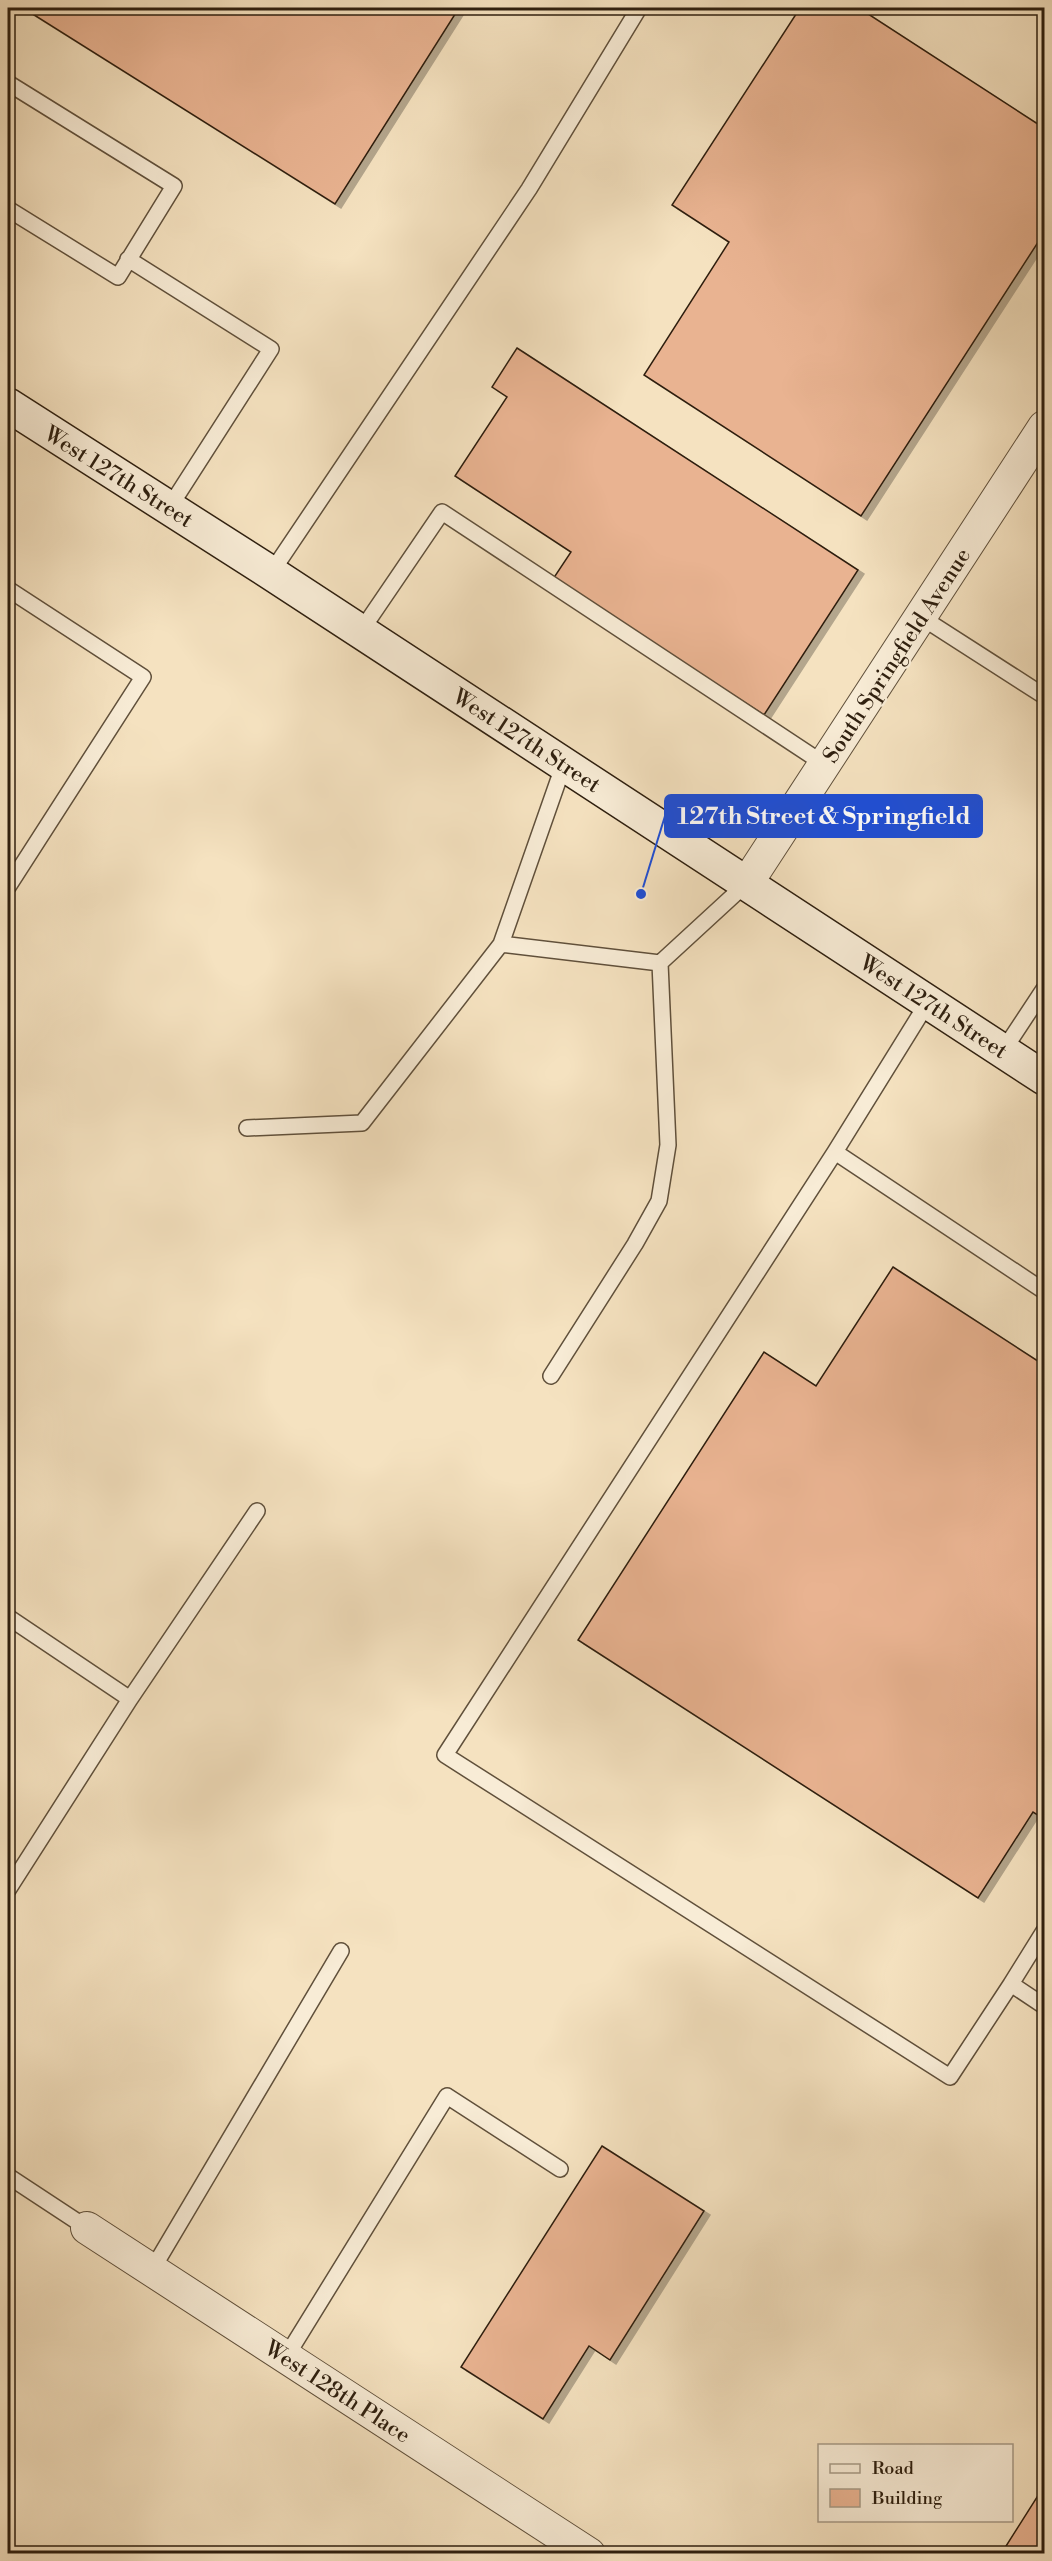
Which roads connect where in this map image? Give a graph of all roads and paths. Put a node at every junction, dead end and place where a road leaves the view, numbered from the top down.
1 (639, 8) edge
2 (8, 83) edge
3 (8, 209) edge
4 (128, 259) junction
5 (8, 405) edge
6 (1044, 427) edge
7 (169, 508) junction
8 (271, 573) junction
9 (8, 589) edge
10 (921, 617) junction
11 (361, 631) junction
12 (1044, 696) edge
13 (564, 764) junction
14 (824, 764) junction
15 (747, 883) junction
16 (8, 887) edge
17 (501, 944) junction
18 (660, 963) junction
19 (1044, 989) edge
20 (928, 1002) junction
21 (1003, 1051) junction
22 (1044, 1078) edge
23 (247, 1128) dead end
24 (835, 1152) junction
25 (1044, 1291) edge
26 (551, 1376) dead end
27 (257, 1511) dead end
28 (8, 1617) edge
29 (130, 1699) junction
30 (8, 1890) edge
31 (1044, 1931) edge
32 (341, 1951) dead end
33 (1011, 1984) junction
34 (1044, 2006) edge
35 (560, 2169) dead end
36 (8, 2176) edge
37 (87, 2228) joint
38 (152, 2270) junction
39 (286, 2357) junction
40 (589, 2553) edge

1 - 8 lane
2 - 4 lane
3 - 4 lane
4 - 7 lane
5 - 7 main road, West 127th Street
6 - 10 street, South Springfield Avenue
7 - 8 main road, West 127th Street
8 - 11 main road, West 127th Street
9 - 16 lane
10 - 12 lane
10 - 14 street, South Springfield Avenue
11 - 13 main road, West 127th Street
11 - 14 lane
13 - 15 main road, West 127th Street
13 - 17 lane
14 - 15 street, South Springfield Avenue
15 - 18 lane
15 - 20 main road, West 127th Street
17 - 18 lane
17 - 23 lane
18 - 26 lane
19 - 21 lane
20 - 21 main road, West 127th Street
20 - 24 lane
21 - 22 main road, West 127th Street
24 - 25 lane
24 - 33 lane
27 - 29 lane
28 - 29 lane
29 - 30 lane
31 - 33 lane
32 - 38 lane
33 - 34 lane
35 - 39 lane
36 - 37 lane
37 - 38 street, West 128th Place
38 - 39 street, West 128th Place
39 - 40 street, West 128th Place

